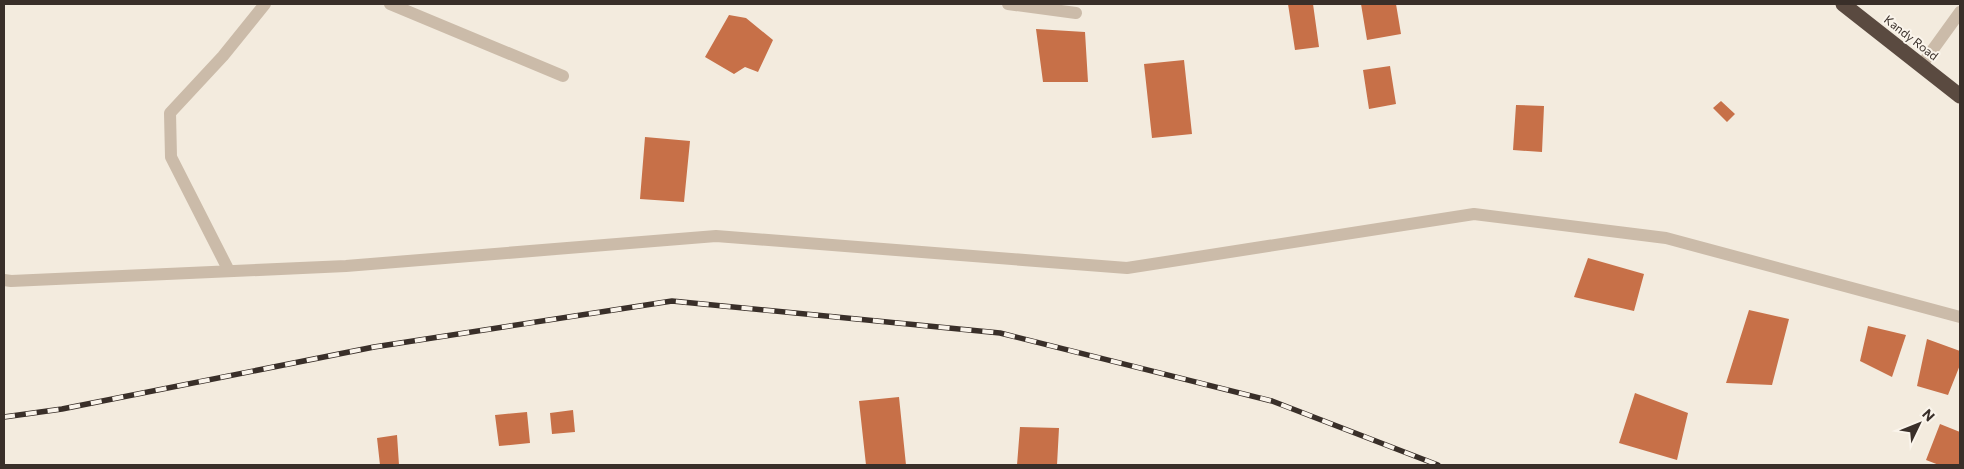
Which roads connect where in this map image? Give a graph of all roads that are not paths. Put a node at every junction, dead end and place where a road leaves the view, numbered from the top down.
1 (265, 4) edge
2 (390, 4) edge
3 (1008, 4) edge
4 (1843, 4) edge
5 (1960, 12) edge
6 (1076, 13) dead end
7 (1921, 66) junction
8 (563, 76) dead end
9 (1960, 96) edge
10 (229, 271) junction
11 (4, 280) edge
12 (1960, 317) edge

1 - 10 street
2 - 8 street
3 - 6 street
4 - 7 highway, Kandy Road
5 - 7 street
7 - 9 highway, Kandy Road
10 - 11 street
10 - 12 street

